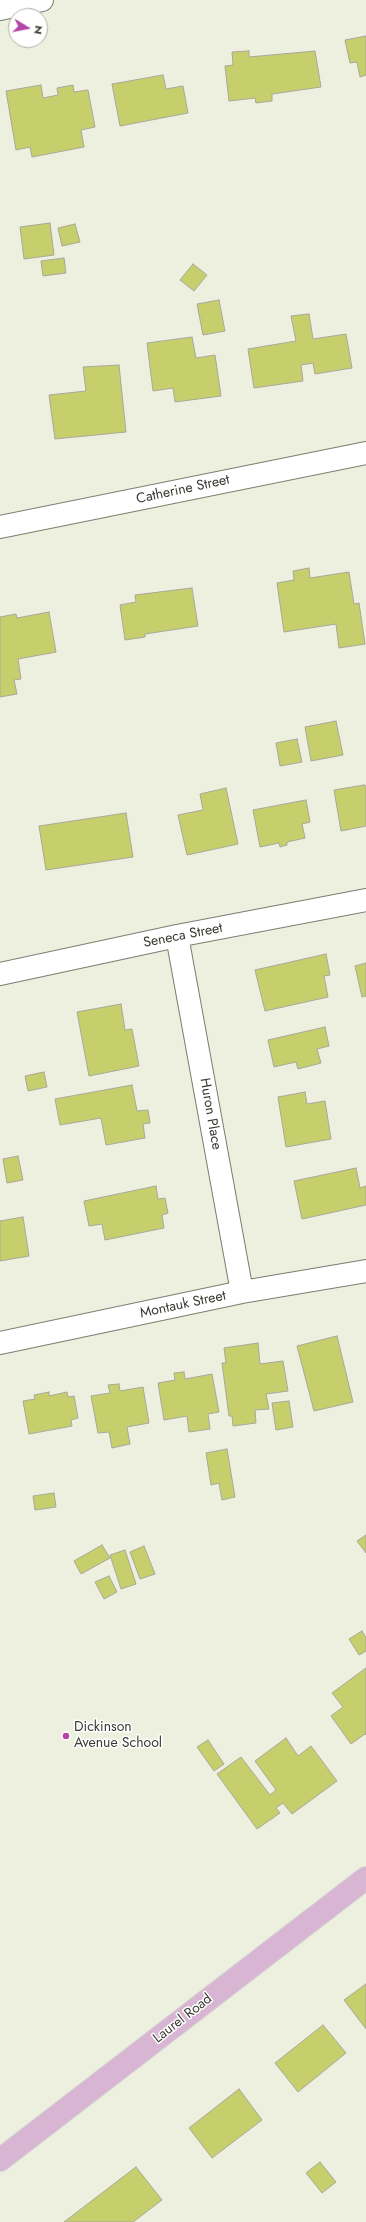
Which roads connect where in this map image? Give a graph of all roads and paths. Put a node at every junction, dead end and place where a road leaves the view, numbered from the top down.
1 (42, 0) edge
2 (0, 8) edge
3 (366, 452) edge
4 (0, 527) edge
5 (366, 900) edge
6 (177, 936) junction
7 (0, 974) edge
8 (366, 1271) edge
9 (242, 1292) junction
10 (0, 1344) edge
11 (366, 1878) edge
12 (0, 2160) edge

1 - 2 street
3 - 4 street, Catherine Street
5 - 6 street, Seneca Street
6 - 7 street, Seneca Street
6 - 9 street, Huron Place
8 - 9 street, Montauk Street
9 - 10 street, Montauk Street
11 - 12 main road, Laurel Road

